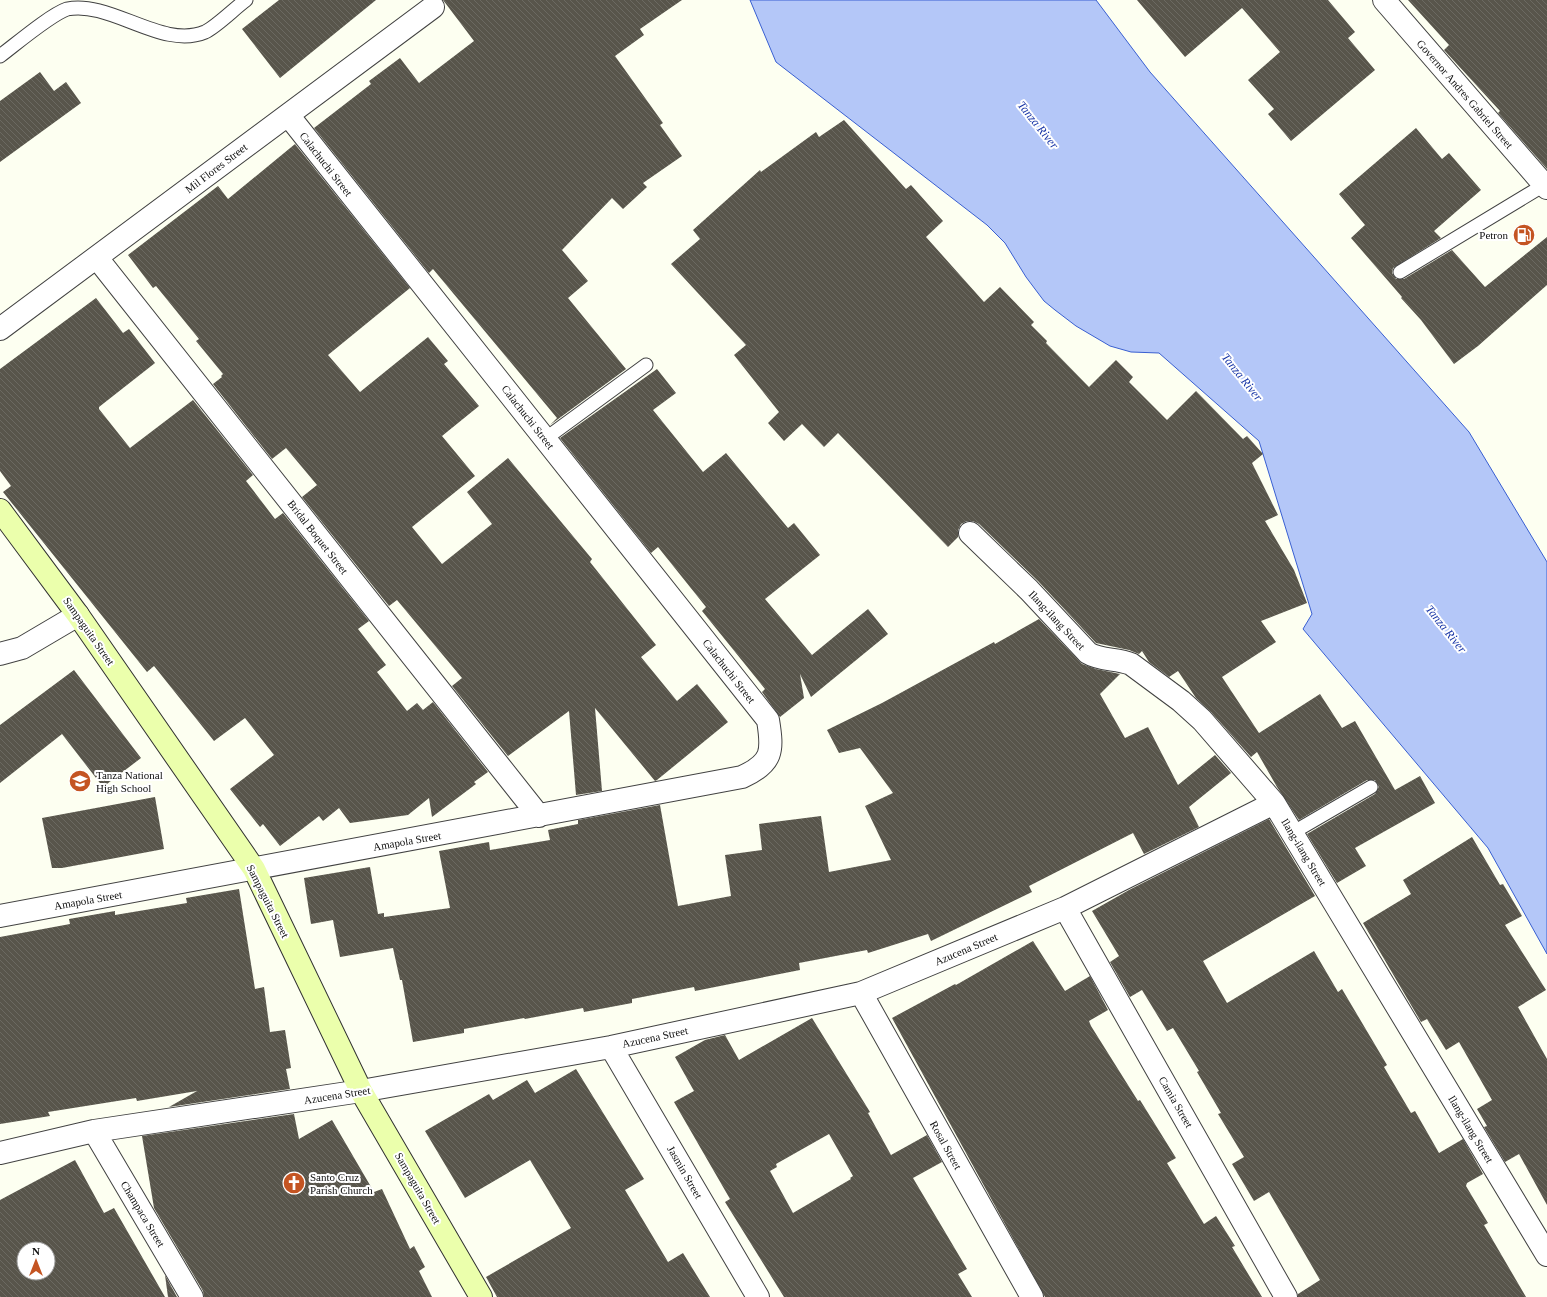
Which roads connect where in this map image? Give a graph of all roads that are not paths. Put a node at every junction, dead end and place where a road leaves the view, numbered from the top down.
1 (246, 0) edge
2 (1384, 0) edge
3 (433, 7) dead end
4 (0, 56) edge
5 (288, 115) junction
6 (1546, 186) edge
7 (97, 258) junction
8 (1400, 272) dead end
9 (0, 329) edge
10 (646, 365) dead end
11 (545, 438) junction
12 (0, 510) edge
13 (970, 533) dead end
14 (78, 615) junction
15 (0, 654) edge
16 (768, 720) joint
17 (1370, 787) dead end
18 (1274, 803) junction
19 (539, 816) junction
20 (1292, 833) junction
21 (254, 869) junction
22 (1065, 908) junction
23 (0, 916) edge
24 (861, 993) junction
25 (611, 1047) junction
26 (361, 1091) junction
27 (94, 1131) junction
28 (0, 1152) edge
29 (1547, 1255) edge
30 (192, 1297) edge
31 (482, 1297) edge
32 (758, 1297) edge
33 (1032, 1297) edge
34 (1286, 1297) edge

1 - 4 lane
2 - 6 street, Governor Andres Gabriel Street
3 - 5 street, Mil Flores Street
5 - 7 street, Mil Flores Street
5 - 11 street, Calachuchi Street
6 - 8 lane
7 - 9 street, Mil Flores Street
7 - 19 street, Bridal Boquet Street
10 - 11 lane
11 - 16 street, Calachuchi Street
12 - 14 street, Sampaguita Street
13 - 18 street, Ilang-ilang Street
14 - 15 street
14 - 21 street, Sampaguita Street
16 - 19 street, Amapola Street
17 - 20 lane
18 - 20 street, Ilang-ilang Street
18 - 22 street, Azucena Street
19 - 21 street, Amapola Street
20 - 29 street, Ilang-ilang Street
21 - 23 street, Amapola Street
21 - 26 street, Sampaguita Street
22 - 24 street, Azucena Street
22 - 34 street, Camia Street
24 - 25 street, Azucena Street
24 - 33 street, Rosal Street
25 - 26 street, Azucena Street
25 - 32 street, Jasmin Street
26 - 27 street, Azucena Street
26 - 31 street, Sampaguita Street
27 - 28 street, Azucena Street
27 - 30 street, Champaca Street

